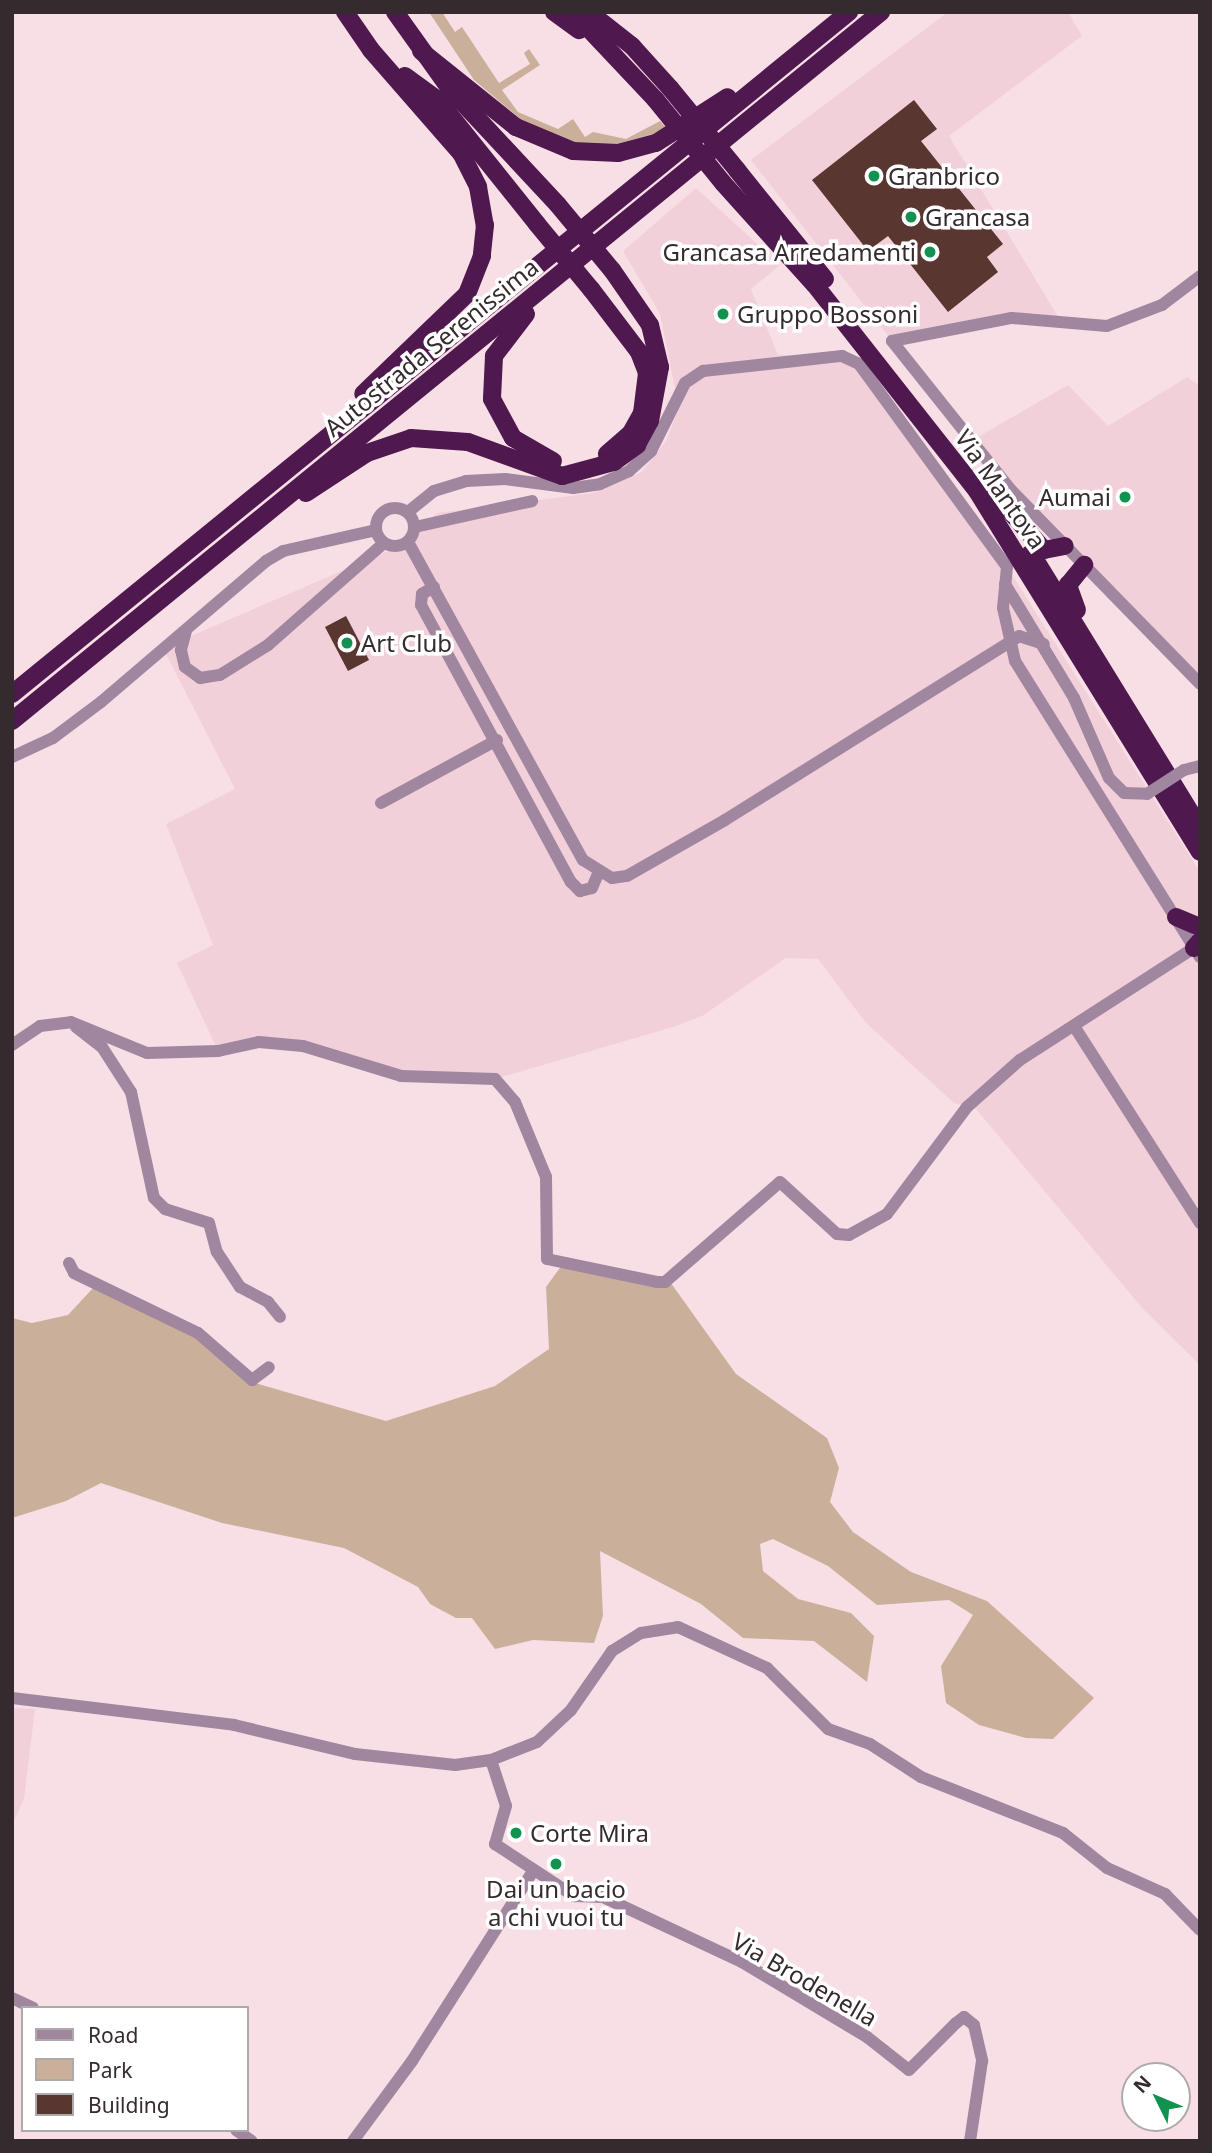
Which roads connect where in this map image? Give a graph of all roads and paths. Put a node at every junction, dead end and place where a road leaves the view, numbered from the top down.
1 (345, 12) edge
2 (395, 12) edge
3 (554, 12) edge
4 (573, 12) edge
5 (589, 12) edge
6 (602, 12) edge
7 (849, 12) edge
8 (881, 12) edge
9 (632, 46) junction
10 (802, 50) junction
11 (421, 51) junction
12 (624, 63) junction
13 (393, 69) junction
14 (730, 176) junction
15 (603, 238) junction
16 (1200, 276) edge
17 (272, 482) junction
18 (988, 486) junction
19 (532, 501) dead end
20 (408, 512) junction
21 (415, 527) junction
22 (376, 530) junction
23 (408, 542) junction
24 (384, 543) junction
25 (1065, 545) junction
26 (1084, 565) junction
27 (191, 573) junction
28 (1005, 584) junction
29 (434, 587) junction
30 (1004, 603) junction
31 (1026, 615) junction
32 (186, 630) junction
33 (1044, 644) junction
34 (1010, 645) junction
35 (1099, 662) junction
36 (1200, 684) edge
37 (12, 694) edge
38 (12, 721) edge
39 (496, 740) junction
40 (12, 757) edge
41 (1200, 766) edge
42 (381, 803) dead end
43 (1200, 828) edge
44 (1200, 852) edge
45 (598, 874) junction
46 (1176, 917) junction
47 (1200, 927) edge
48 (1198, 950) edge
49 (71, 1022) junction
50 (1074, 1026) junction
51 (12, 1045) edge
52 (1200, 1223) edge
53 (69, 1263) dead end
54 (280, 1317) dead end
55 (269, 1367) dead end
56 (12, 1698) edge
57 (491, 1760) junction
58 (533, 1871) junction
59 (1200, 1930) edge
60 (12, 1998) edge
61 (29, 2006) edge
62 (354, 2141) edge
63 (971, 2141) edge

1 - 13 highway
2 - 11 highway
3 - 12 highway
4 - 12 highway
5 - 9 highway
6 - 9 highway
7 - 10 highway, Autostrada Serenissima
8 - 15 highway, Autostrada Serenissima
9 - 14 highway, bridge
10 - 11 highway
10 - 17 highway, Autostrada Serenissima
11 - 27 highway, bridge
12 - 14 highway, bridge
13 - 15 highway, bridge
13 - 17 highway
14 - 18 highway, Via Mantova
14 - 44 highway, Via Mantova
15 - 27 highway, Autostrada Serenissima
16 - 25 street
17 - 37 highway, Autostrada Serenissima
18 - 25 highway
18 - 35 highway, Via Mantova
19 - 21 street
20 - 21 street
20 - 22 street
20 - 28 street
21 - 23 street
22 - 24 street
22 - 32 street
23 - 24 street
23 - 29 street
24 - 32 street
25 - 26 street
26 - 35 highway
26 - 36 street
27 - 38 highway, Autostrada Serenissima
28 - 30 street
28 - 31 street
29 - 39 street
29 - 45 street
30 - 31 street
30 - 34 street
31 - 33 street
32 - 40 street
33 - 34 street
33 - 41 street, bridge
34 - 45 street
34 - 46 street
35 - 43 highway, Via Mantova
39 - 42 street
39 - 45 street
46 - 47 highway
46 - 48 street
48 - 50 street
49 - 50 street
49 - 51 street
49 - 54 street
50 - 52 street
53 - 55 street
56 - 57 street
57 - 58 street, Via Brodenella
57 - 59 street
58 - 62 street
58 - 63 street, Via Brodenella
60 - 61 street

